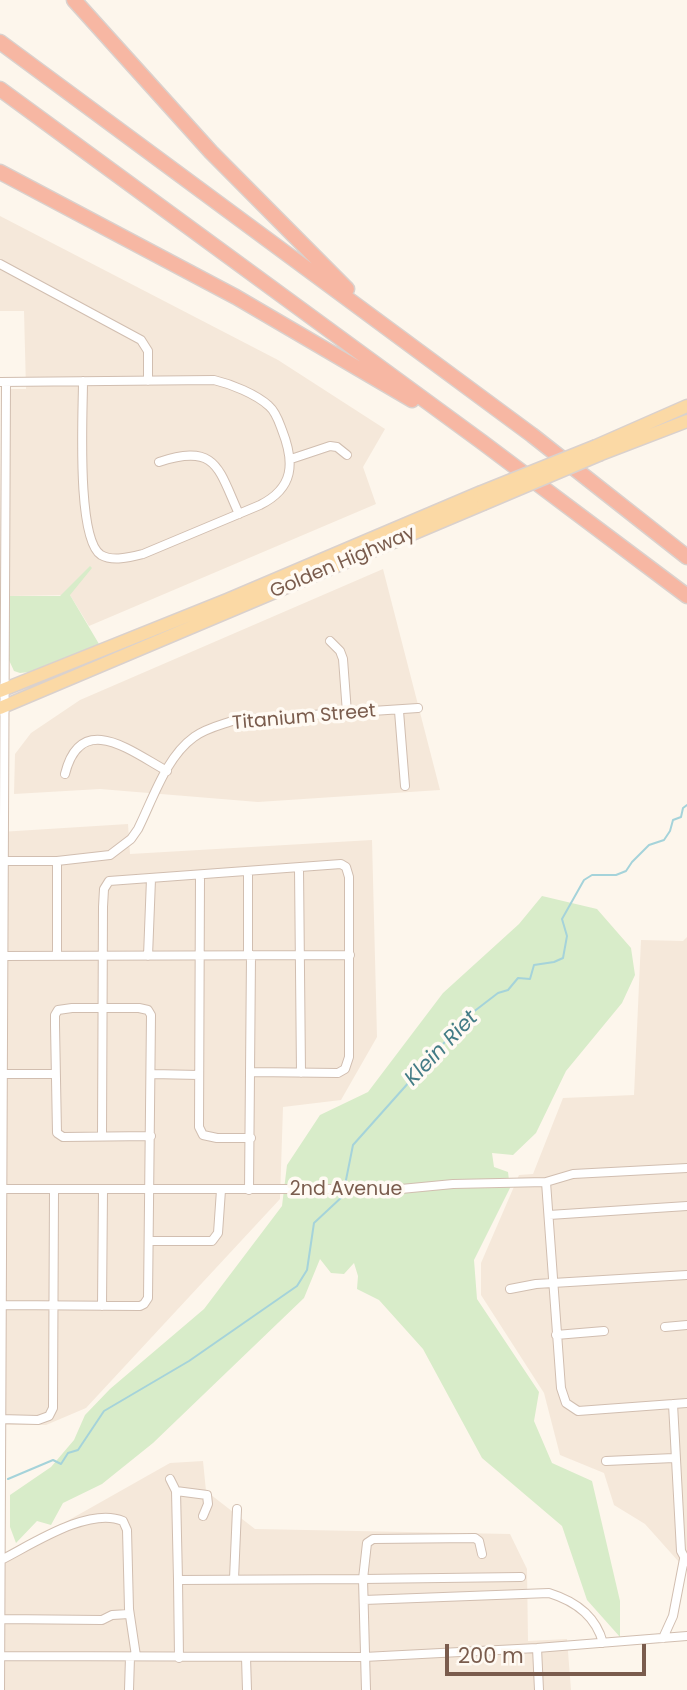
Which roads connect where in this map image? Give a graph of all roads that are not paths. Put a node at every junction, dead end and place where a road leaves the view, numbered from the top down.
1 (74, 0) edge
2 (0, 42) edge
3 (0, 89) edge
4 (0, 172) edge
5 (0, 264) edge
6 (83, 381) junction
7 (148, 381) junction
8 (3, 382) edge
9 (687, 406) edge
10 (494, 408) junction
11 (687, 421) edge
12 (482, 442) junction
13 (599, 450) junction
14 (347, 455) dead end
15 (291, 459) junction
16 (159, 462) dead end
17 (481, 499) junction
18 (239, 514) junction
19 (2, 534) edge
20 (687, 557) edge
21 (687, 596) edge
22 (330, 641) dead end
23 (3, 690) edge
24 (2, 707) edge
25 (418, 708) dead end
26 (399, 711) junction
27 (347, 713) junction
28 (167, 771) junction
29 (65, 774) dead end
30 (405, 786) dead end
31 (4, 861) junction
32 (57, 861) junction
33 (299, 869) junction
34 (248, 872) junction
35 (201, 875) junction
36 (150, 879) junction
37 (2, 889) edge
38 (301, 955) junction
39 (350, 955) junction
40 (2, 956) edge
41 (57, 956) junction
42 (104, 956) junction
43 (148, 956) junction
44 (199, 956) junction
45 (250, 956) junction
46 (103, 1008) junction
47 (252, 1072) junction
48 (301, 1073) junction
49 (3, 1074) junction
50 (55, 1074) junction
51 (152, 1074) junction
52 (199, 1075) junction
53 (1, 1135) edge
54 (102, 1136) junction
55 (151, 1136) junction
56 (251, 1138) junction
57 (687, 1168) edge
58 (546, 1182) junction
59 (1, 1189) edge
60 (54, 1189) junction
61 (103, 1190) junction
62 (150, 1190) junction
63 (221, 1190) junction
64 (249, 1190) junction
65 (687, 1206) edge
66 (549, 1215) junction
67 (1, 1238) edge
68 (150, 1241) junction
69 (687, 1275) edge
70 (554, 1284) junction
71 (510, 1289) dead end
72 (2, 1305) junction
73 (55, 1306) junction
74 (102, 1306) junction
75 (687, 1325) edge
76 (665, 1327) dead end
77 (604, 1331) dead end
78 (556, 1335) junction
79 (1, 1369) edge
80 (687, 1403) edge
81 (673, 1404) junction
82 (1, 1419) edge
83 (674, 1458) junction
84 (606, 1461) dead end
85 (170, 1479) dead end
86 (176, 1491) junction
87 (237, 1509) dead end
88 (203, 1516) dead end
89 (482, 1554) dead end
90 (1, 1560) edge
91 (685, 1560) edge
92 (522, 1577) dead end
93 (234, 1579) junction
94 (363, 1579) junction
95 (178, 1580) junction
96 (364, 1600) junction
97 (129, 1614) junction
98 (1, 1619) edge
99 (687, 1636) edge
100 (663, 1638) junction
101 (603, 1643) junction
102 (537, 1648) junction
103 (0, 1656) edge
104 (133, 1656) junction
105 (246, 1657) junction
106 (364, 1657) junction
107 (179, 1658) junction
108 (1, 1690) edge
109 (129, 1690) edge
110 (247, 1690) edge
111 (366, 1690) edge
112 (539, 1690) edge

1 - 10 highway
2 - 10 highway
3 - 12 highway
4 - 12 highway
5 - 7 street
6 - 7 street
6 - 8 street
6 - 18 street
7 - 15 street
8 - 19 street
9 - 13 main road, Golden Highway
10 - 20 highway
11 - 13 main road, Golden Highway
12 - 21 highway
13 - 17 main road, Golden Highway, bridge
14 - 15 street
15 - 18 street
16 - 18 street
17 - 23 main road, Golden Highway
17 - 24 main road, Golden Highway
19 - 23 street
22 - 27 street
23 - 24 street
24 - 31 street
25 - 26 street, Titanium Street
26 - 27 street, Titanium Street
26 - 30 street
27 - 28 street, Titanium Street
28 - 29 street
28 - 32 street, Titanium Street
31 - 32 street, Titanium Street
31 - 37 street
32 - 41 street
33 - 34 street
33 - 38 street
33 - 39 street
34 - 35 street
34 - 45 street
35 - 36 street
35 - 44 street
36 - 42 street
36 - 43 street
37 - 40 street
38 - 39 street
38 - 45 street
38 - 48 street
39 - 48 street
40 - 41 street
40 - 49 street
41 - 42 street
42 - 43 street
42 - 46 street
43 - 44 street
44 - 45 street
44 - 52 street
45 - 47 street
46 - 50 street
46 - 51 street
46 - 54 street
47 - 48 street
47 - 56 street
49 - 50 street
49 - 53 street
50 - 54 street
51 - 52 street
51 - 55 street
52 - 56 street
53 - 59 street
54 - 55 street
55 - 62 street
56 - 64 street
57 - 58 street, 2nd Avenue
58 - 64 street, 2nd Avenue
58 - 66 street
59 - 60 street, 2nd Avenue
59 - 67 street
60 - 61 street, 2nd Avenue
60 - 73 street
61 - 62 street, 2nd Avenue
61 - 74 street
62 - 63 street, 2nd Avenue
62 - 68 street
63 - 64 street, 2nd Avenue
63 - 68 street
65 - 66 street
66 - 70 street
67 - 72 street
68 - 74 street
69 - 70 street
70 - 71 street
70 - 78 street
72 - 73 street
72 - 79 street
73 - 74 street
73 - 82 street
75 - 76 street
77 - 78 street
78 - 81 street
79 - 82 street
80 - 81 street
81 - 83 street
82 - 90 street
83 - 84 street
83 - 91 street
85 - 86 street
86 - 88 street
86 - 95 street
87 - 93 street
89 - 94 street
90 - 97 street
90 - 98 street
91 - 100 street
92 - 94 street
93 - 94 street
93 - 95 street
94 - 96 street
95 - 107 street
96 - 101 street
96 - 106 street
97 - 98 street
97 - 104 street
98 - 103 street
99 - 100 street
100 - 101 street
101 - 102 street
102 - 106 street
102 - 112 street
103 - 104 street
103 - 108 street
104 - 107 street
104 - 109 street
105 - 106 street
105 - 107 street
105 - 110 street
106 - 111 street

